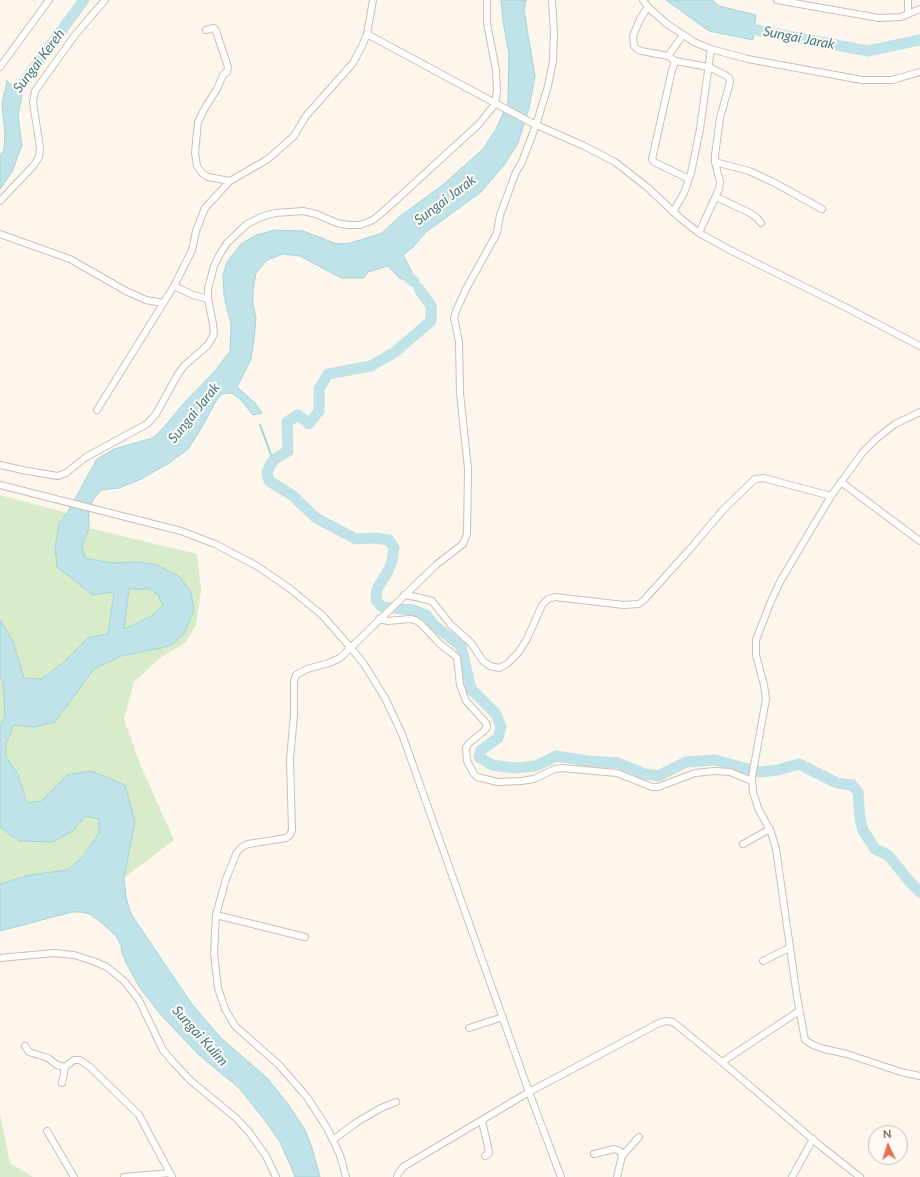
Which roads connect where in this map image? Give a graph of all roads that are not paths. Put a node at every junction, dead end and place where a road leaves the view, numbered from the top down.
1 (49, 0) edge
2 (106, 0) edge
3 (373, 0) edge
4 (487, 0) edge
5 (552, 0) edge
6 (642, 0) edge
7 (776, 0) edge
8 (908, 0) edge
9 (648, 7) junction
10 (920, 8) edge
11 (908, 13) junction
12 (206, 30) dead end
13 (367, 34) junction
14 (683, 35) junction
15 (711, 50) junction
16 (668, 56) junction
17 (675, 61) junction
18 (0, 67) edge
19 (709, 67) junction
20 (920, 72) edge
21 (495, 104) junction
22 (534, 124) junction
23 (715, 162) junction
24 (689, 180) junction
25 (230, 181) junction
26 (716, 197) junction
27 (0, 201) edge
28 (822, 209) dead end
29 (673, 212) junction
30 (761, 223) dead end
31 (699, 232) junction
32 (0, 234) edge
33 (174, 286) junction
34 (208, 299) junction
35 (163, 303) junction
36 (920, 346) edge
37 (97, 410) dead end
38 (920, 412) edge
39 (0, 465) edge
40 (841, 482) junction
41 (0, 485) edge
42 (831, 496) junction
43 (920, 541) edge
44 (404, 595) junction
45 (381, 617) junction
46 (351, 648) junction
47 (752, 779) junction
48 (770, 829) junction
49 (743, 844) dead end
50 (216, 915) junction
51 (305, 937) dead end
52 (789, 948) junction
53 (0, 958) edge
54 (763, 961) dead end
55 (799, 1010) junction
56 (502, 1017) junction
57 (469, 1028) dead end
58 (25, 1046) dead end
59 (722, 1062) junction
60 (65, 1067) junction
61 (920, 1076) edge
62 (62, 1083) dead end
63 (529, 1092) junction
64 (396, 1102) dead end
65 (482, 1121) junction
66 (47, 1132) dead end
67 (639, 1137) dead end
68 (813, 1139) junction
69 (333, 1140) junction
70 (594, 1154) dead end
71 (485, 1156) dead end
72 (622, 1156) junction
73 (171, 1175) edge
74 (74, 1177) edge
75 (124, 1177) edge
76 (276, 1177) edge
77 (346, 1177) edge
78 (397, 1177) edge
79 (561, 1177) edge
80 (617, 1177) edge
81 (792, 1177) edge
82 (860, 1177) edge

1 - 18 street
2 - 27 street
3 - 13 street
4 - 21 street
5 - 22 street
6 - 9 street
7 - 11 street
8 - 11 street
9 - 14 street
9 - 16 street
10 - 11 street
12 - 25 street
13 - 21 street
13 - 25 street
14 - 15 street
14 - 16 street
15 - 19 street
15 - 20 street
16 - 17 street
17 - 19 street
17 - 24 street
19 - 23 street
19 - 24 street
21 - 22 street
21 - 34 street
22 - 29 street
22 - 44 street
23 - 26 street
23 - 28 street
24 - 29 street
25 - 33 street
26 - 30 street
26 - 31 street
29 - 31 street
31 - 36 street
32 - 35 street
33 - 34 street
33 - 35 street
34 - 39 street
35 - 37 street
38 - 40 street
40 - 42 street
40 - 43 street
41 - 46 street
42 - 44 street
42 - 47 street
44 - 45 street
45 - 46 street
45 - 47 street
46 - 50 street
46 - 56 street
47 - 48 street
48 - 49 street
48 - 52 street
50 - 51 street
50 - 69 street
52 - 54 street
52 - 55 street
53 - 76 street
55 - 59 street
55 - 61 street
56 - 57 street
56 - 63 street
58 - 60 street
59 - 63 street
59 - 68 street
60 - 62 street
60 - 73 street
63 - 65 street
63 - 79 street
64 - 69 street
65 - 71 street
65 - 78 street
66 - 74 street
67 - 72 street
68 - 81 street
68 - 82 street
69 - 77 street
70 - 72 street
72 - 80 street
73 - 75 street

